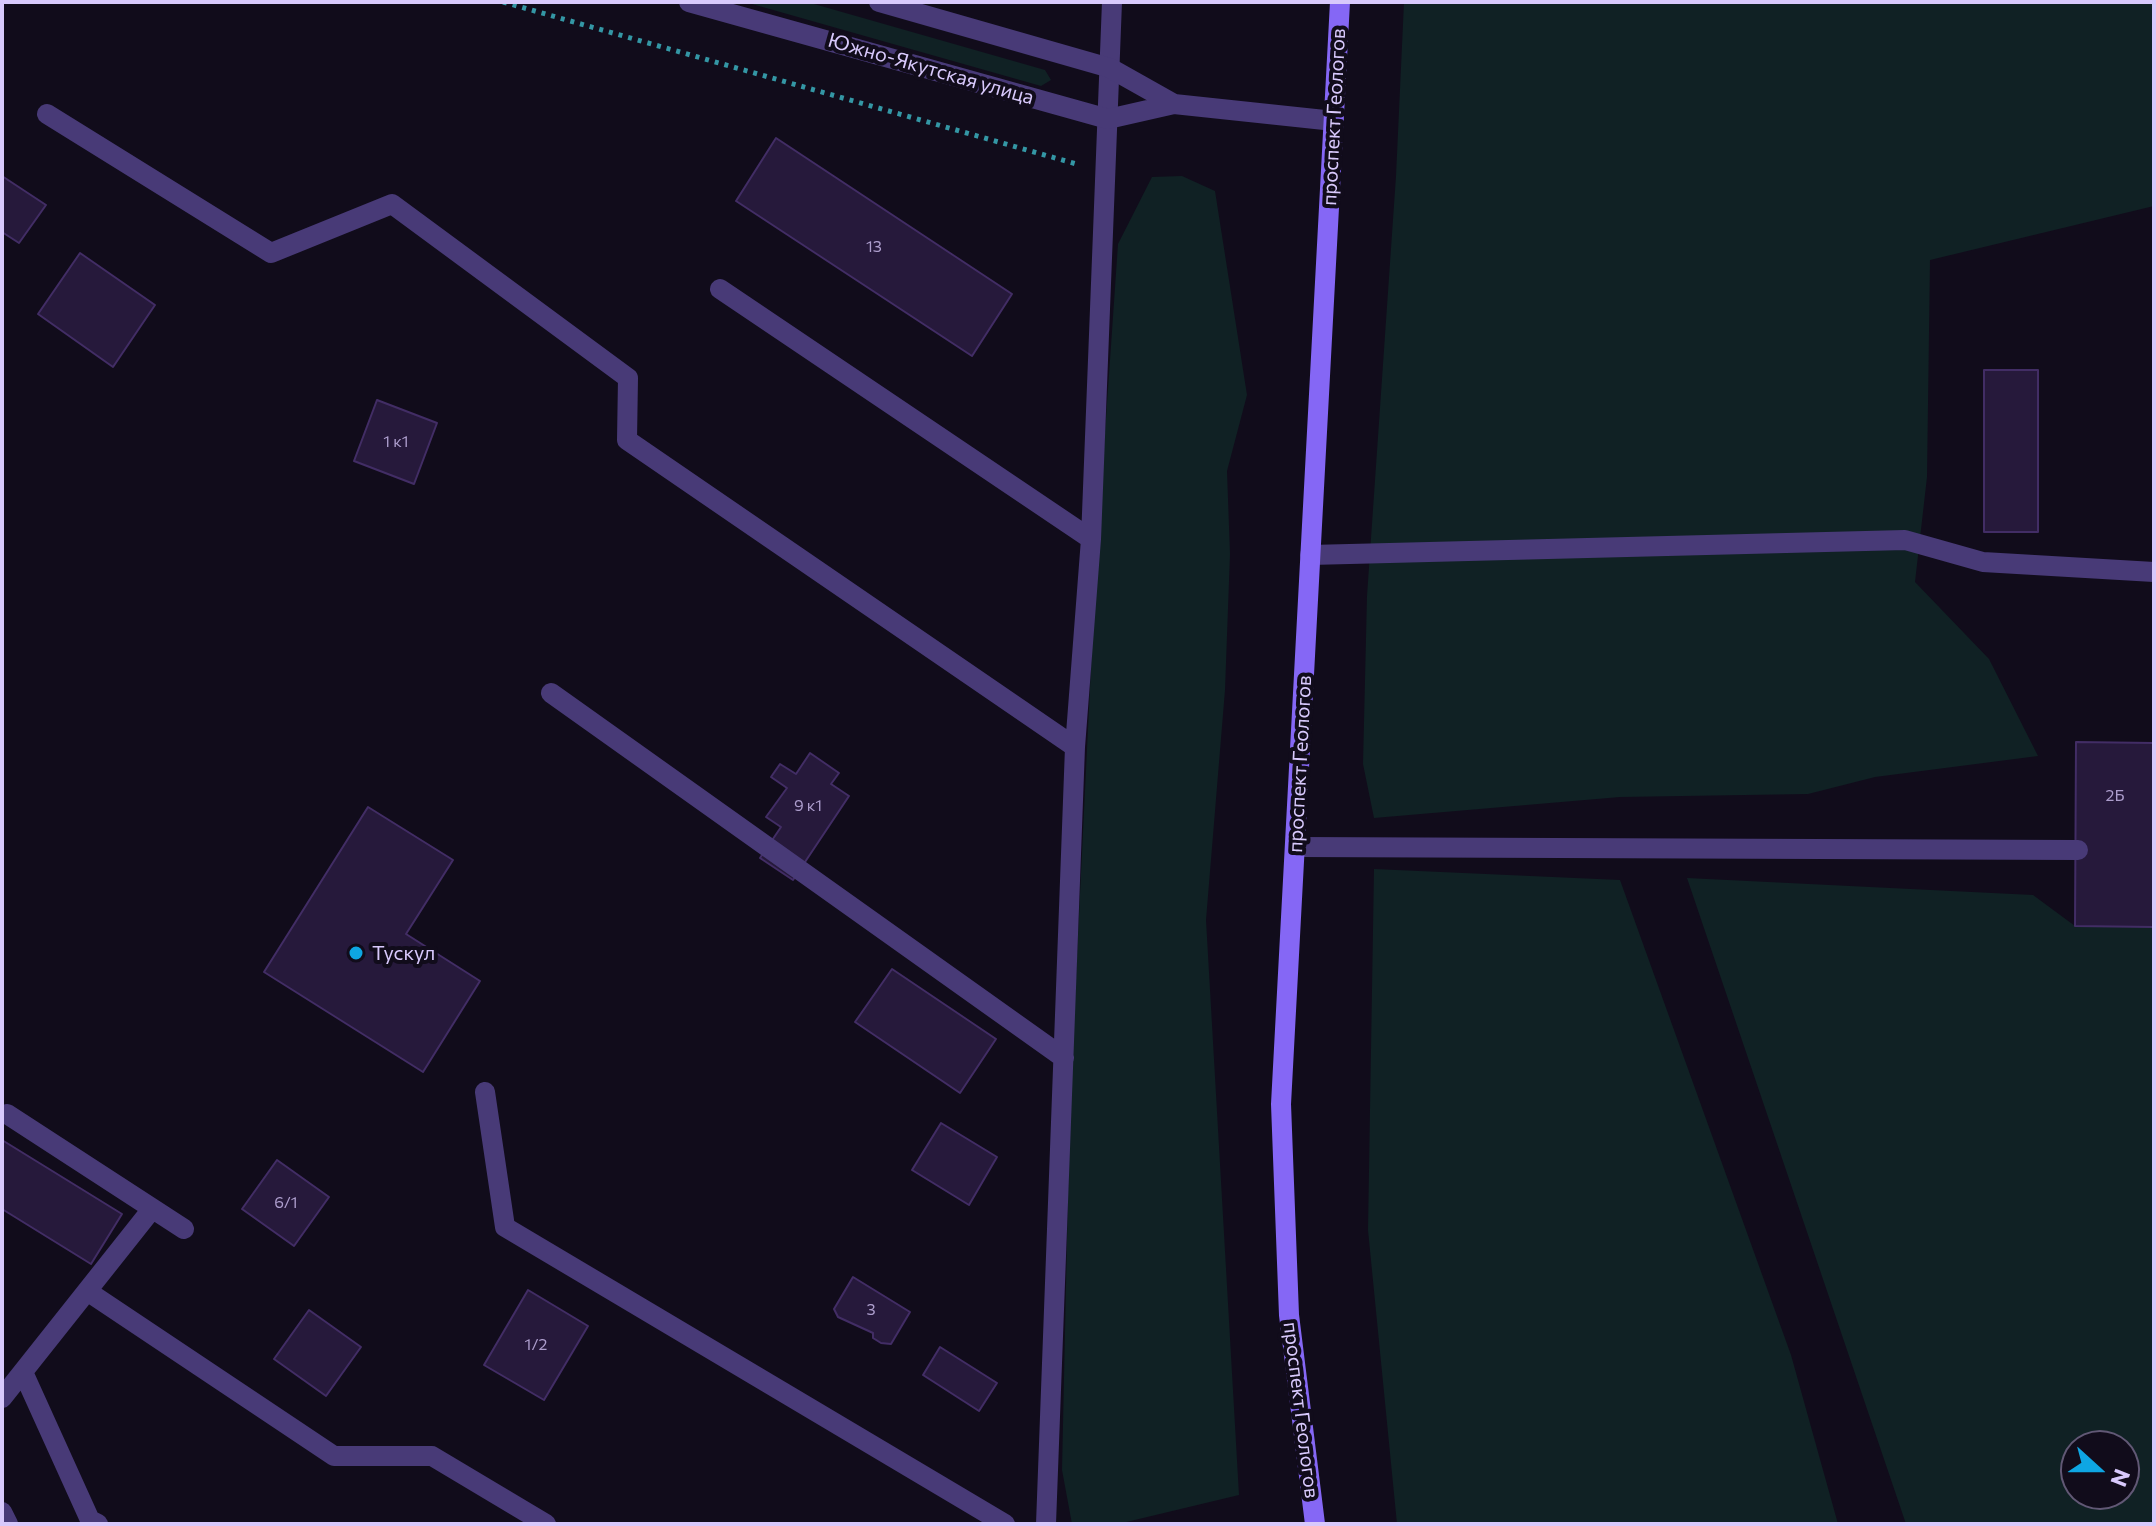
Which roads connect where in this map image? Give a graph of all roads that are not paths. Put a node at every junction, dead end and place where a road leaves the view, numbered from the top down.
1 (689, 2) edge
2 (879, 2) edge
3 (1112, 2) edge
4 (1340, 2) edge
5 (1110, 68) junction
6 (1174, 104) junction
7 (47, 114) dead end
8 (1108, 119) junction
9 (1334, 121) junction
10 (720, 289) dead end
11 (1091, 539) junction
12 (1310, 555) junction
13 (2154, 572) edge
14 (551, 693) dead end
15 (1075, 747) junction
16 (1296, 847) junction
17 (2078, 850) dead end
18 (1064, 1058) junction
19 (485, 1092) dead end
20 (7, 1114) dead end
21 (152, 1209) junction
22 (184, 1229) dead end
23 (87, 1291) junction
24 (23, 1372) junction
25 (2, 1398) edge
26 (2, 1512) edge
27 (8, 1524) edge
28 (98, 1524) edge
29 (546, 1524) edge
30 (1005, 1524) edge
31 (1046, 1524) edge
32 (1315, 1524) edge

1 - 8 street, Южно-Якутская улица
2 - 5 street, Южно-Якутская улица
3 - 5 street
4 - 9 main road, проспект Геологов
5 - 6 street, Южно-Якутская улица
5 - 8 street
6 - 8 street, Южно-Якутская улица
6 - 9 street, Южно-Якутская улица
7 - 15 street
8 - 11 street
9 - 12 main road, проспект Геологов
10 - 11 street
11 - 15 street
12 - 13 street
12 - 16 main road, проспект Геологов
14 - 18 street
15 - 18 street
16 - 17 street
16 - 32 main road, проспект Геологов
18 - 31 street
19 - 30 street
20 - 21 street
21 - 22 street
21 - 23 street
23 - 24 street
23 - 29 street
24 - 25 street
24 - 28 street
26 - 27 street

